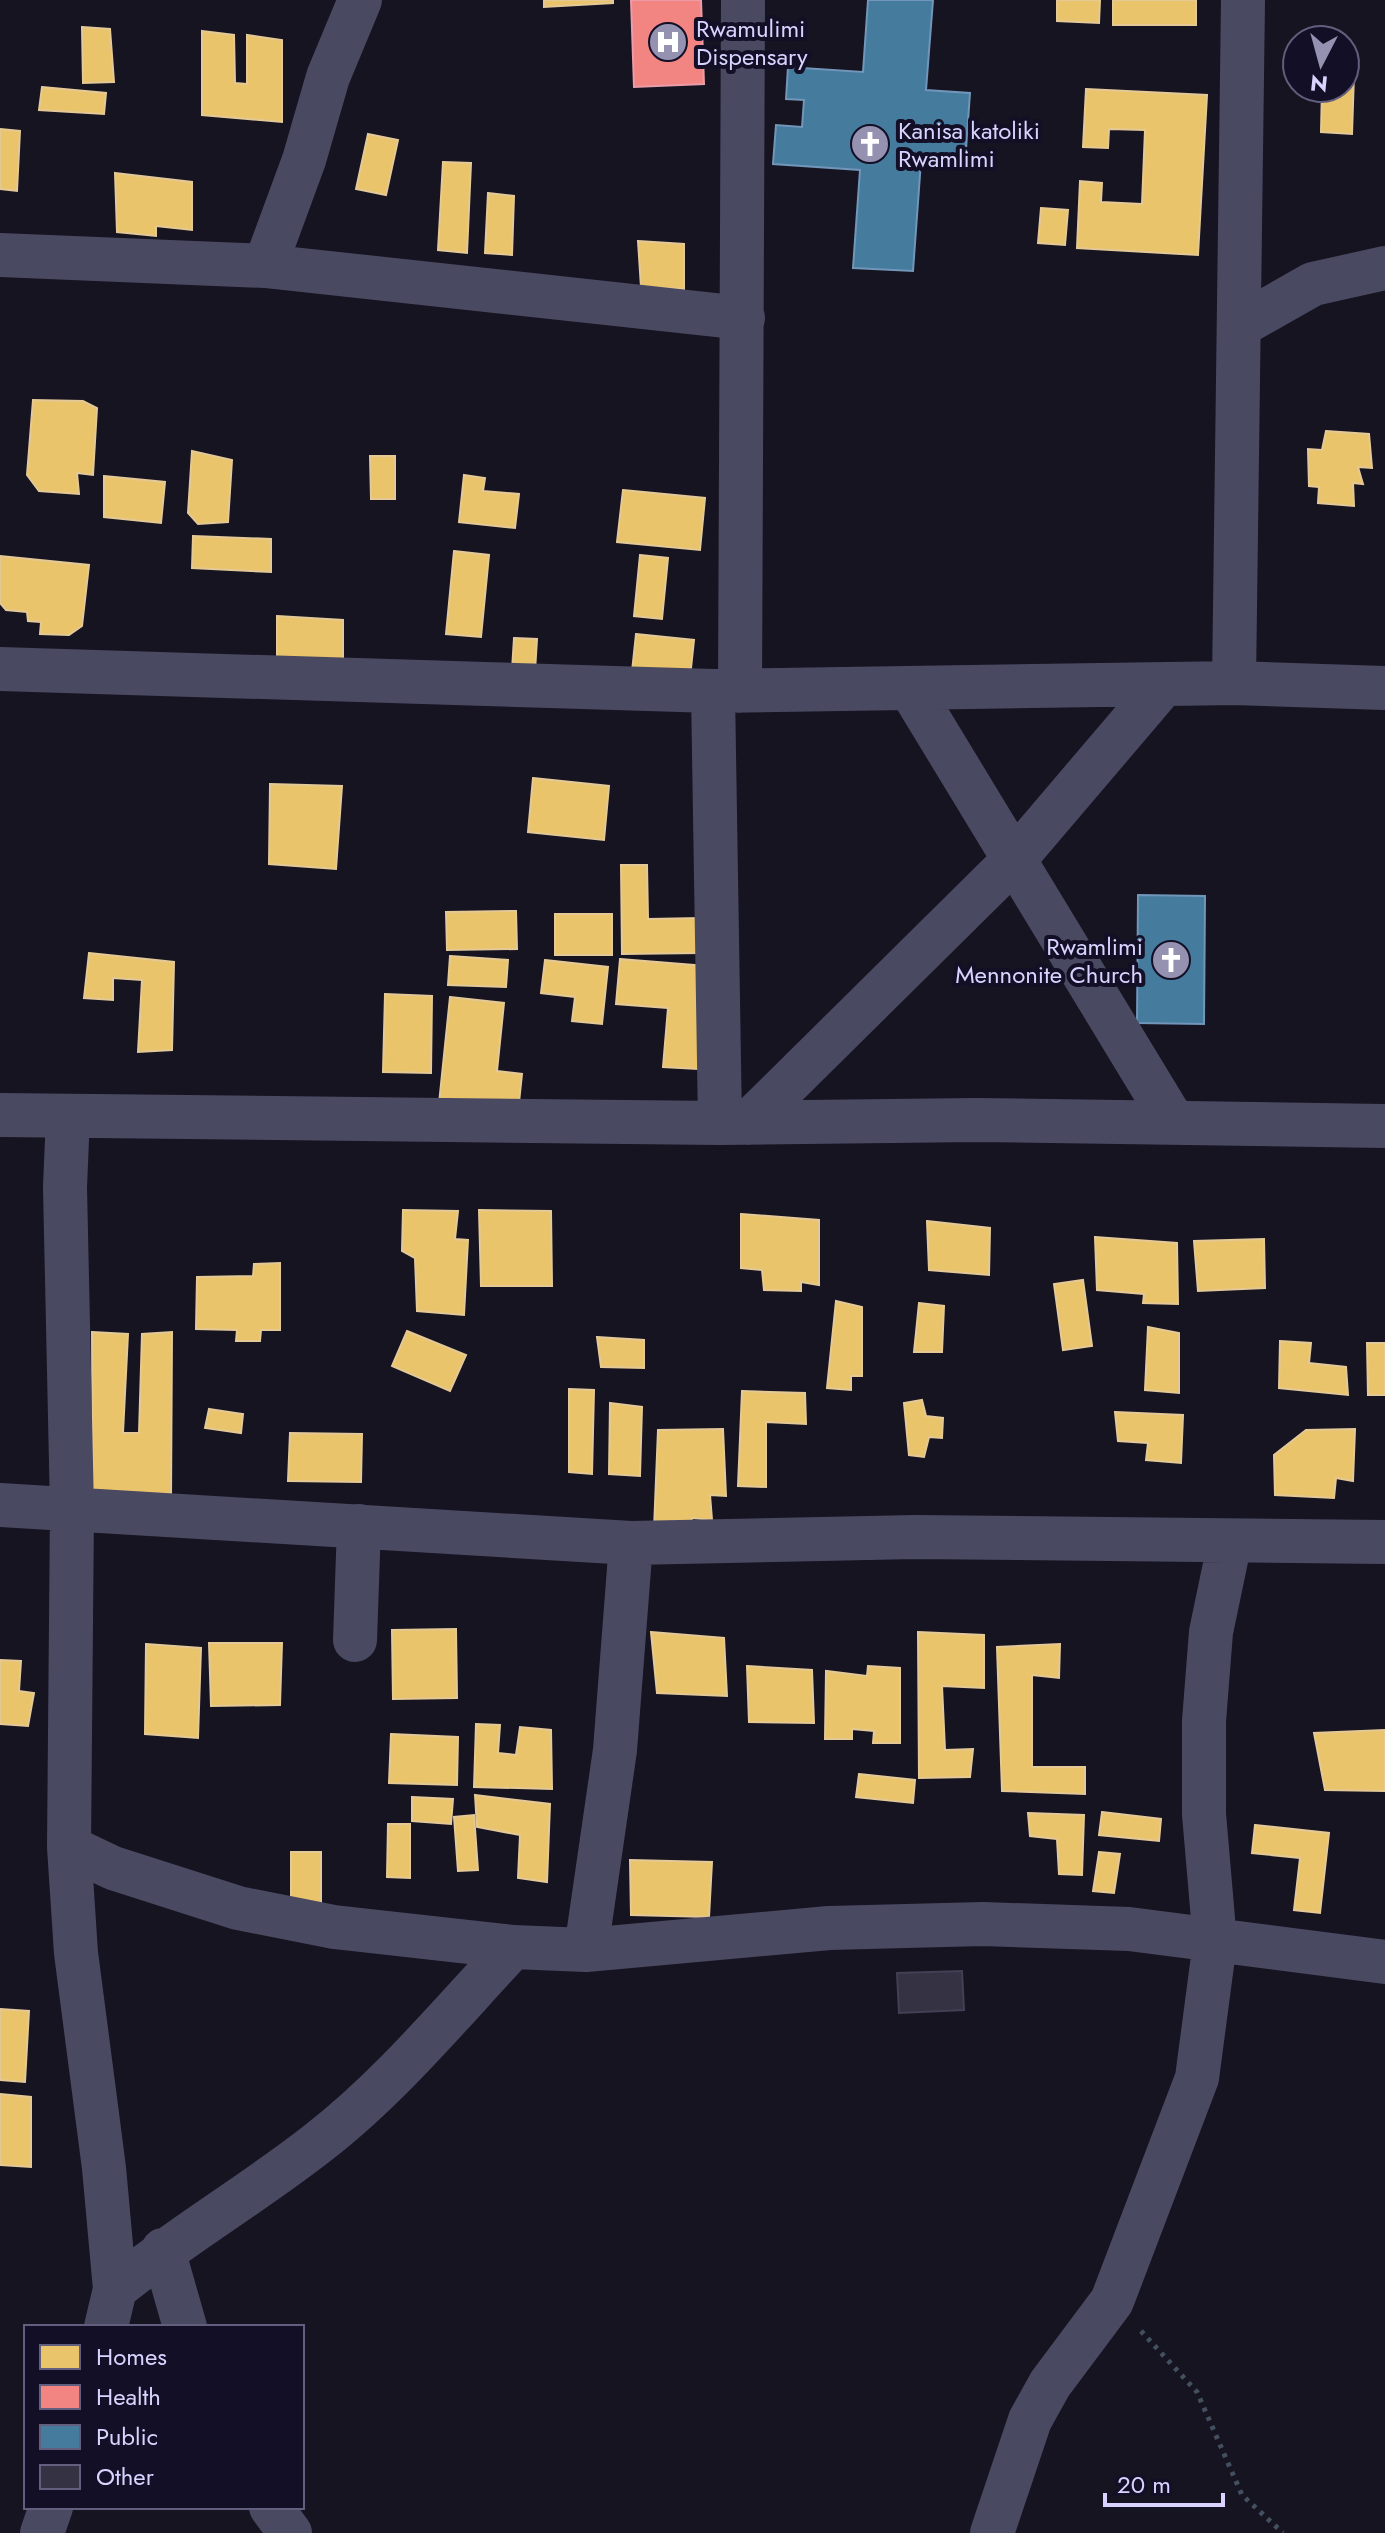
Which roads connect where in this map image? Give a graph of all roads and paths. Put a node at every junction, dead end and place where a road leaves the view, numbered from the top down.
1 (360, 0) edge
2 (743, 0) edge
3 (1243, 0) edge
4 (1241, 247) junction
5 (0, 255) edge
6 (265, 266) junction
7 (1385, 268) edge
8 (1313, 284) junction
9 (743, 318) junction
10 (1239, 326) junction
11 (0, 669) edge
12 (1234, 683) junction
13 (1163, 685) junction
14 (910, 688) junction
15 (1385, 688) edge
16 (727, 691) junction
17 (1014, 860) junction
18 (0, 1115) edge
19 (68, 1116) junction
20 (734, 1123) junction
21 (1174, 1123) junction
22 (1385, 1126) edge
23 (0, 1505) edge
24 (72, 1509) junction
25 (359, 1526) junction
26 (1230, 1541) junction
27 (1385, 1542) edge
28 (631, 1543) junction
29 (355, 1640) dead end
30 (69, 1847) junction
31 (1215, 1942) junction
32 (513, 1947) junction
33 (586, 1950) junction
34 (1385, 1962) edge
35 (163, 2250) junction
36 (1112, 2301) junction
37 (110, 2308) edge
38 (184, 2325) edge
39 (50, 2509) edge
40 (272, 2509) edge
41 (42, 2533) edge
42 (290, 2533) edge
43 (992, 2533) edge
44 (1283, 2533) edge

1 - 6 street
2 - 9 street
3 - 4 street
4 - 8 street
4 - 10 street
5 - 6 street
6 - 9 street
7 - 8 street
8 - 10 street
9 - 16 street
10 - 12 street
11 - 16 street
12 - 13 street
12 - 15 street
13 - 14 street
13 - 17 street
14 - 16 street
14 - 17 street
16 - 20 street
17 - 20 street
17 - 21 street
18 - 19 street
19 - 20 street
19 - 24 street
20 - 21 street
21 - 22 street
23 - 24 street
24 - 25 street
24 - 30 street
25 - 28 street
25 - 29 street
26 - 27 street
26 - 28 street
26 - 31 street
28 - 33 street
30 - 32 street
30 - 37 street
31 - 33 street
31 - 34 street
31 - 36 street
32 - 33 street
32 - 35 street
35 - 37 street
35 - 38 street
36 - 43 street
36 - 44 path
39 - 41 street
40 - 42 street

